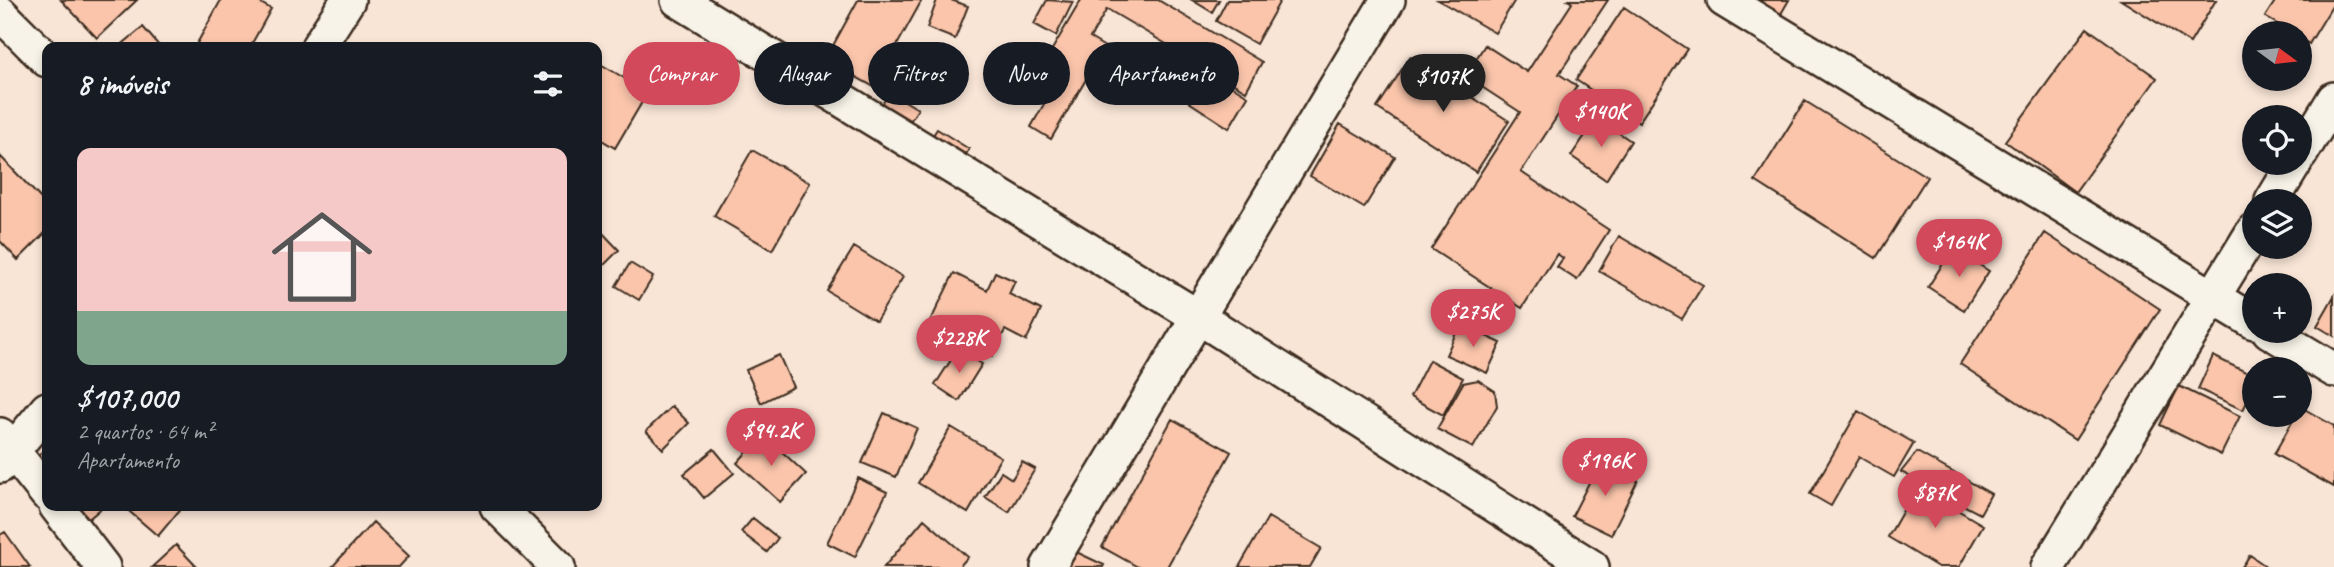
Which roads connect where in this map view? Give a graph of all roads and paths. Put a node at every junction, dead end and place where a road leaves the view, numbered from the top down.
1 (348, 0) edge
2 (678, 0) edge
3 (1388, 0) edge
4 (1724, 0) edge
5 (0, 13) edge
6 (321, 42) edge
7 (42, 55) edge
8 (2334, 99) edge
9 (2312, 135) edge
10 (2242, 250) edge
11 (2213, 297) junction
12 (2242, 315) edge
13 (1200, 318) junction
14 (2289, 343) edge
15 (2334, 370) edge
16 (42, 414) edge
17 (4, 450) edge
18 (42, 490) edge
19 (60, 511) edge
20 (502, 511) edge
21 (103, 567) edge
22 (558, 567) edge
23 (1048, 567) edge
24 (1592, 567) edge
25 (2048, 567) edge

1 - 6 street
2 - 13 street
3 - 13 street
4 - 11 street
5 - 7 street
8 - 9 street
10 - 11 street
11 - 12 street
11 - 25 street
13 - 23 street
13 - 24 street
14 - 15 street
16 - 17 street
17 - 18 street
19 - 21 street
20 - 22 street

